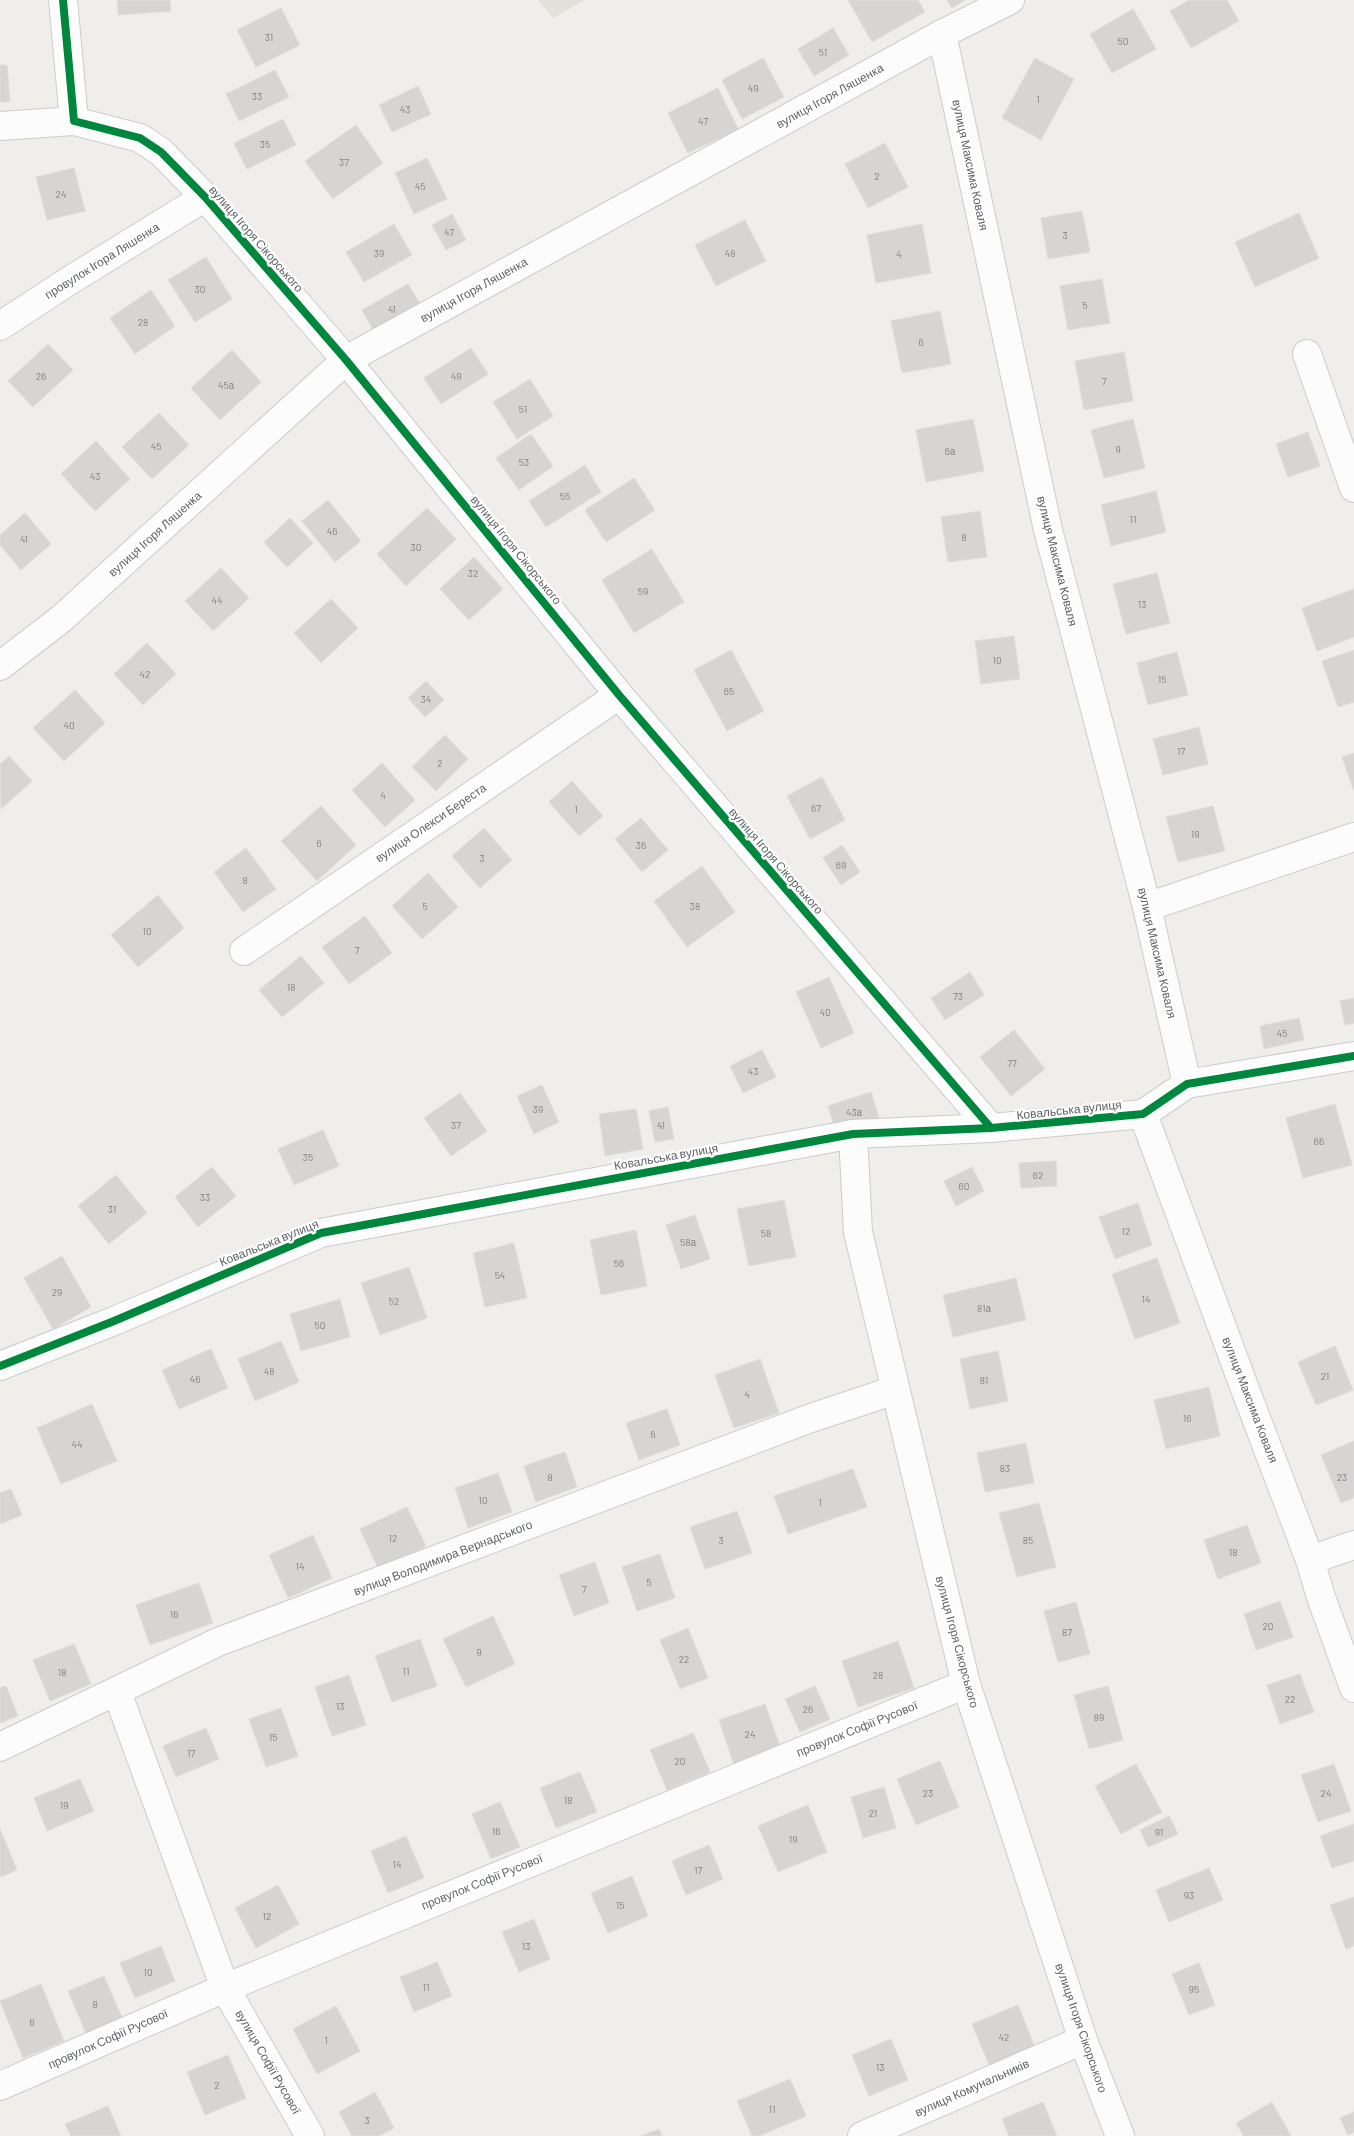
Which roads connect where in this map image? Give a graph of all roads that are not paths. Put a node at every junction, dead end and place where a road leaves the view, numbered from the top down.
1 (63, 0) edge
2 (1010, 0) edge
3 (942, 34) junction
4 (74, 121) junction
5 (0, 126) edge
6 (205, 197) junction
7 (0, 326) edge
8 (1306, 354) dead end
9 (346, 360) junction
10 (1354, 488) edge
11 (0, 666) edge
12 (619, 695) junction
13 (1354, 837) edge
14 (1147, 907) junction
15 (244, 951) dead end
16 (1354, 1056) edge
17 (1187, 1084) junction
18 (1143, 1114) junction
19 (991, 1128) junction
20 (853, 1134) junction
21 (0, 1366) edge
22 (895, 1390) junction
23 (1354, 1545) edge
24 (1310, 1560) junction
25 (966, 1684) junction
26 (1354, 1688) edge
27 (116, 1692) junction
28 (0, 1747) edge
29 (225, 1988) junction
30 (1082, 2040) junction
31 (0, 2086) edge
32 (310, 2136) edge
33 (862, 2136) edge
34 (1120, 2136) edge

1 - 4 street
2 - 3 street, вулиця Ігоря Ляшенка
3 - 9 street, вулиця Ігоря Ляшенка
3 - 14 street, вулиця Максима Коваля
4 - 5 street, вулиця Ігоря Сікорського
4 - 6 street, вулиця Ігоря Сікорського
6 - 7 street, провулок Ігора Ляшенка
6 - 9 street, вулиця Ігоря Сікорського
8 - 10 street
9 - 11 street, вулиця Ігоря Ляшенка
9 - 12 street, вулиця Ігоря Сікорського
12 - 15 street, вулиця Олекси Береста
12 - 19 street, вулиця Ігоря Сікорського
13 - 14 street
14 - 17 street, вулиця Максима Коваля
16 - 17 street, Ковальська вулиця
17 - 18 street, Ковальська вулиця
18 - 19 street, Ковальська вулиця
18 - 24 street, вулиця Максима Коваля
19 - 20 street, Ковальська вулиця
20 - 21 street, Ковальська вулиця
20 - 22 street, вулиця Ігоря Сікорського
22 - 25 street, вулиця Ігоря Сікорського
22 - 27 street, вулиця Володимира Вернадського
23 - 24 street
24 - 26 street, вулиця Максима Коваля
25 - 29 street, провулок Софії Русової
25 - 30 street, вулиця Ігоря Сікорського
27 - 28 street, вулиця Володимира Вернадського
27 - 29 street, вулиця Софії Русової
29 - 31 street, провулок Софії Русової
29 - 32 street, вулиця Софії Русової
30 - 33 street, вулиця Комунальників
30 - 34 street, вулиця Ігоря Сікорського

